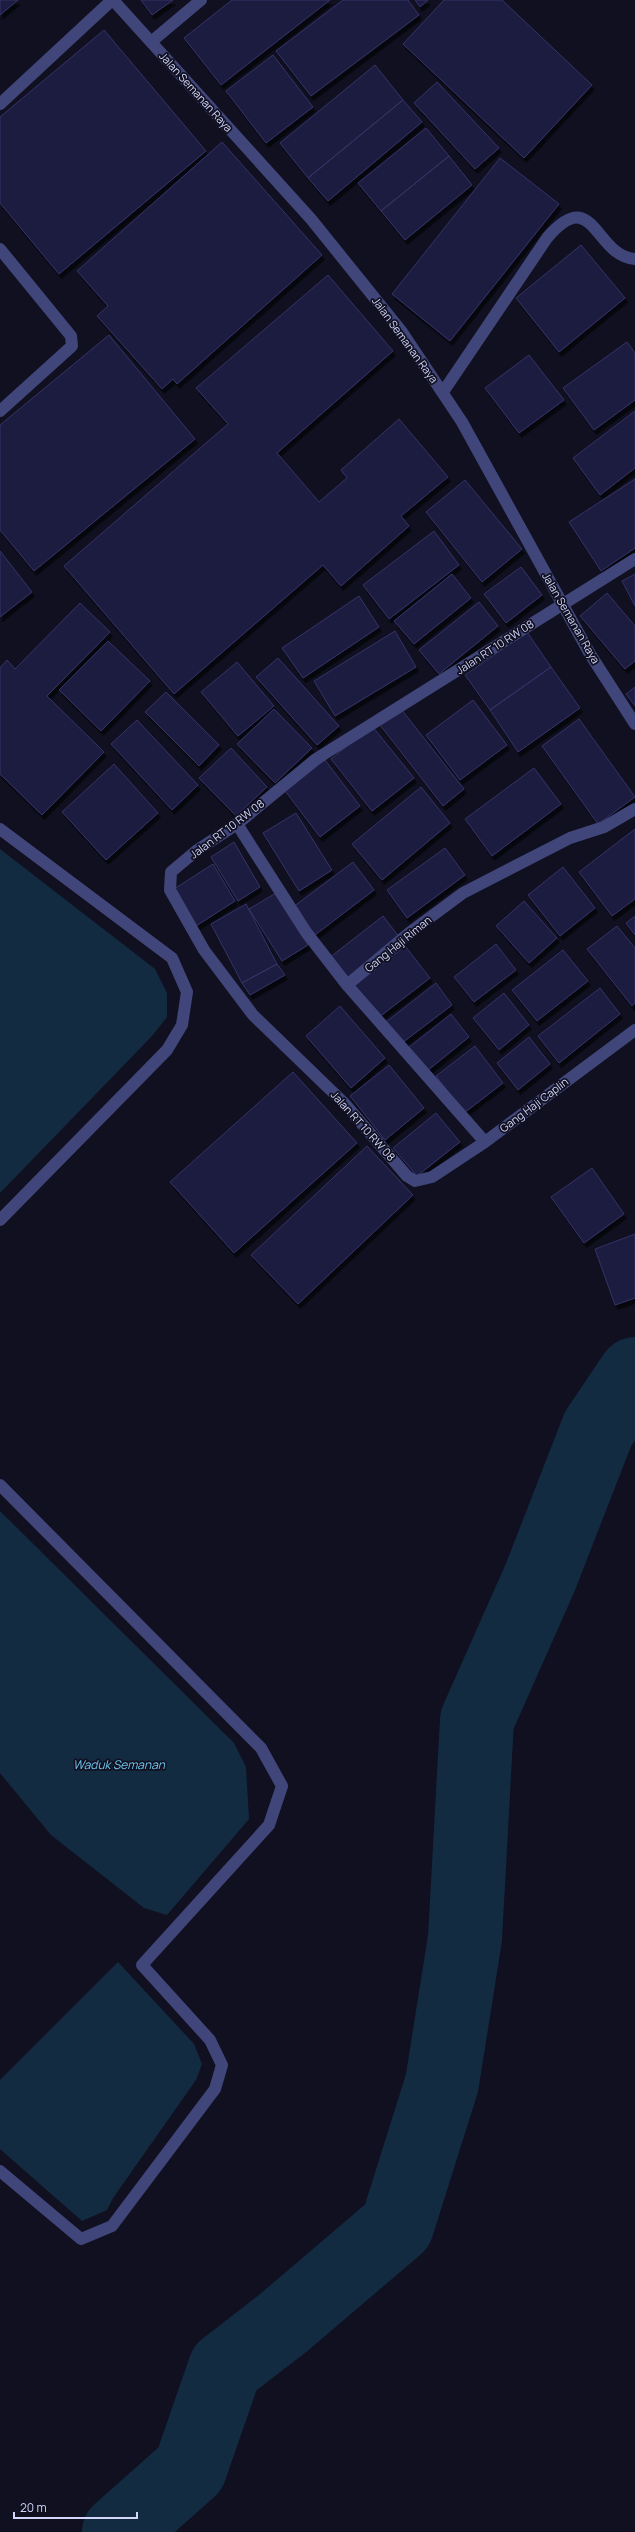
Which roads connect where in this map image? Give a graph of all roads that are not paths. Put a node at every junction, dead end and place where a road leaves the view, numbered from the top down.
1 (112, 0) edge
2 (201, 0) edge
3 (151, 42) junction
4 (0, 104) edge
5 (0, 249) edge
6 (635, 259) edge
7 (443, 392) junction
8 (0, 411) edge
9 (635, 559) edge
10 (562, 603) junction
11 (635, 724) edge
12 (635, 808) edge
13 (237, 824) junction
14 (0, 829) edge
15 (347, 985) junction
16 (635, 1030) edge
17 (485, 1142) junction
18 (432, 1177) joint
19 (0, 1220) edge
20 (0, 1485) edge
21 (0, 2170) edge

1 - 3 street, Jalan Semanan Raya
1 - 4 street
2 - 3 street
3 - 7 street, Jalan Semanan Raya
5 - 8 street
6 - 7 street
7 - 10 street, Jalan Semanan Raya
9 - 10 street, Jalan RT 10 RW 08
10 - 11 street, Jalan Semanan Raya
10 - 13 street, Jalan RT 10 RW 08
12 - 15 street, Gang Haji Riman
13 - 15 street
13 - 18 street, Jalan RT 10 RW 08
14 - 19 street
15 - 17 street
16 - 17 street, Gang Haji Caplin
17 - 18 street, Gang Haji Caplin
20 - 21 street

